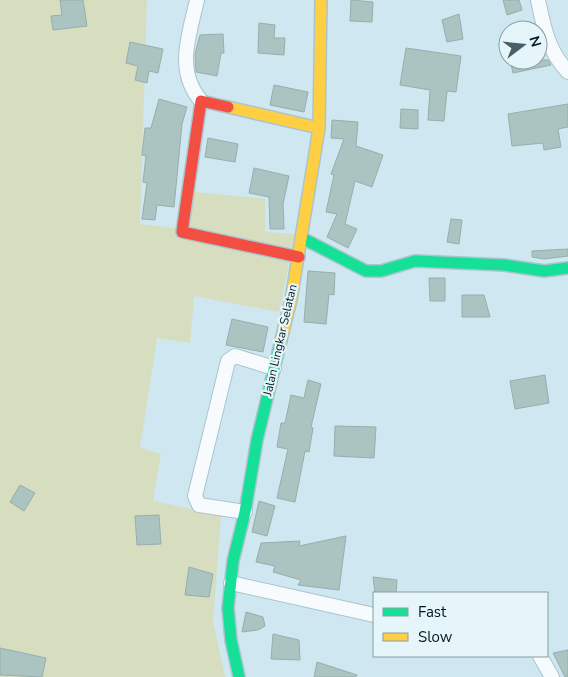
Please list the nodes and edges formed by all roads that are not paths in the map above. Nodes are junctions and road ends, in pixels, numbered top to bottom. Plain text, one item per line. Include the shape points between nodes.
1 (197, 0) edge
2 (321, 0) edge
3 (538, 0) edge
4 (568, 72) edge
5 (201, 101) junction
6 (319, 128) junction
7 (302, 238) junction
8 (299, 257) junction
9 (568, 268) edge
10 (274, 368) junction
11 (245, 512) junction
12 (230, 583) junction
13 (373, 615) edge
14 (541, 657) edge
15 (239, 677) edge
16 (552, 677) edge

1 - 5 street via 186,48 186,72 192,90
2 - 6 street, Jalan Lingkar Selatan
3 - 4 street via 547,39 554,55
5 - 6 street
5 - 8 street via 182,232
6 - 7 street, Jalan Lingkar Selatan
7 - 8 street, Jalan Lingkar Selatan
7 - 9 street via 366,271 380,271 414,261 504,265 544,271
8 - 10 street, Jalan Lingkar Selatan
10 - 11 street, Jalan Lingkar Selatan
10 - 11 street via 236,356 228,361 195,496 199,505
11 - 12 street, Jalan Lingkar Selatan
12 - 13 street
12 - 15 street, Jalan Lingkar Selatan via 231,640
14 - 16 street

